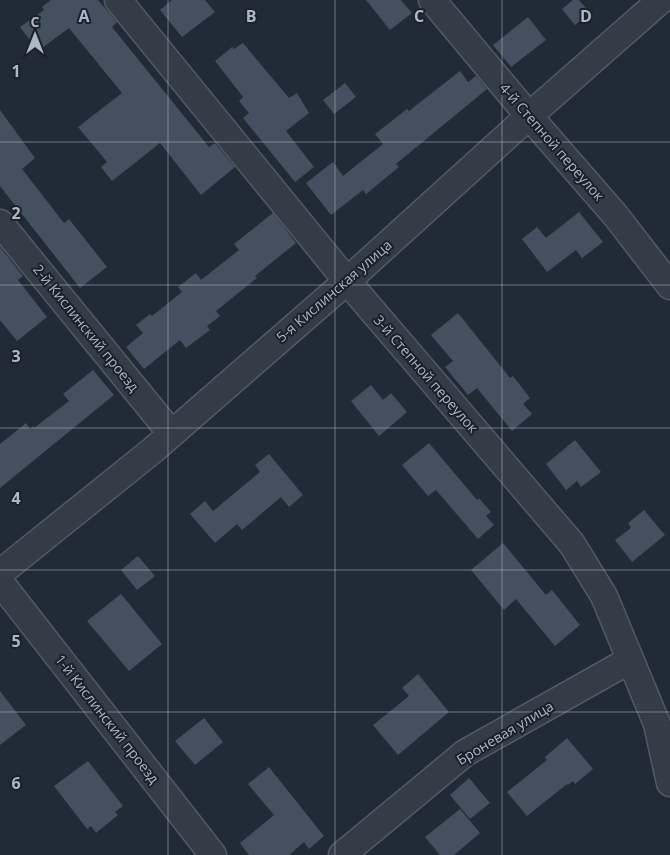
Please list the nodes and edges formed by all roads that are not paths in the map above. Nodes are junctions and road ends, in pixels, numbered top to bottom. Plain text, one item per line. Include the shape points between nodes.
1 (118, 0) edge
2 (432, 0) edge
3 (661, 0) edge
4 (529, 116) junction
5 (0, 223) edge
6 (348, 282) junction
7 (670, 286) edge
8 (171, 433) junction
9 (0, 573) edge
10 (0, 582) edge
11 (630, 660) junction
12 (670, 783) edge
13 (213, 855) edge
14 (342, 855) edge

1 - 6 street, 3-й Степной переулок
2 - 4 street, 4-й Степной переулок
3 - 4 street, 5-я Кислинская улица
4 - 6 street, 5-я Кислинская улица
4 - 7 street, 4-й Степной переулок via 616,216
5 - 8 street, 2-й Кислинский проезд
6 - 8 street, 5-я Кислинская улица
6 - 11 street, 3-й Степной переулок via 572,544 604,596
8 - 9 street, 5-я Кислинская улица
10 - 13 street, 1-й Кислинский проезд
11 - 12 street, 3-й Степной переулок via 657,724
11 - 14 street, Броневая улица via 465,753

